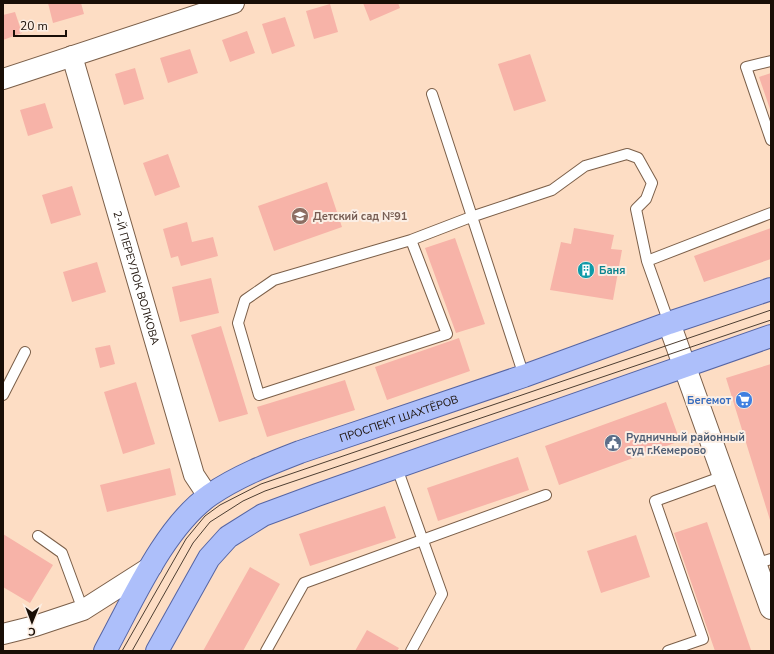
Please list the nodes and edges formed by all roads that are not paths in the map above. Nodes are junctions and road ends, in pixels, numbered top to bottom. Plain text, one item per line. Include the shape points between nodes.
1 (234, 3) edge
2 (72, 56) junction
3 (771, 60) edge
4 (3, 79) edge
5 (432, 94) dead end
6 (771, 140) edge
7 (771, 213) edge
8 (472, 217) junction
9 (411, 240) junction
10 (648, 261) junction
11 (771, 289) edge
12 (669, 323) junction
13 (771, 336) edge
14 (25, 352) dead end
15 (685, 365) junction
16 (524, 376) junction
17 (3, 395) edge
18 (397, 468) junction
19 (724, 476) junction
20 (546, 495) dead end
21 (208, 496) junction
22 (38, 536) dead end
23 (422, 540) junction
24 (763, 562) edge
25 (152, 566) junction
26 (771, 608) edge
27 (83, 610) junction
28 (3, 634) edge
29 (105, 651) edge
30 (157, 651) edge
31 (266, 651) edge
32 (411, 651) edge
33 (668, 651) edge

1 - 2 street
2 - 4 street
2 - 21 street, 2-Й ПЕРЕУЛОК ВОЛКОВА via 194,475
3 - 6 lane via 746,67
5 - 8 lane
7 - 10 lane
8 - 9 lane
8 - 10 lane via 552,190 585,166 626,154 638,158 652,183 646,199 636,209
8 - 16 lane
9 - 9 lane via 447,334 259,395 238,323 245,300 274,280
10 - 12 lane
11 - 12 main road, ПРОСПЕКТ ШАХТЁРОВ
12 - 15 street
12 - 16 main road, ПРОСПЕКТ ШАХТЁРОВ
13 - 15 main road
14 - 17 lane
15 - 18 main road
15 - 19 street
16 - 21 main road, ПРОСПЕКТ ШАХТЁРОВ via 272,463 234,480
18 - 23 lane
18 - 30 main road via 263,515 228,537 209,558
19 - 24 street
19 - 33 lane via 655,501 703,639
20 - 23 lane
21 - 25 main road, ПРОСПЕКТ ШАХТЁРОВ via 172,533
22 - 27 lane via 62,553
23 - 31 lane via 304,583
23 - 32 lane via 442,594
24 - 26 street
25 - 27 street
25 - 29 main road, ПРОСПЕКТ ШАХТЁРОВ
27 - 28 street

